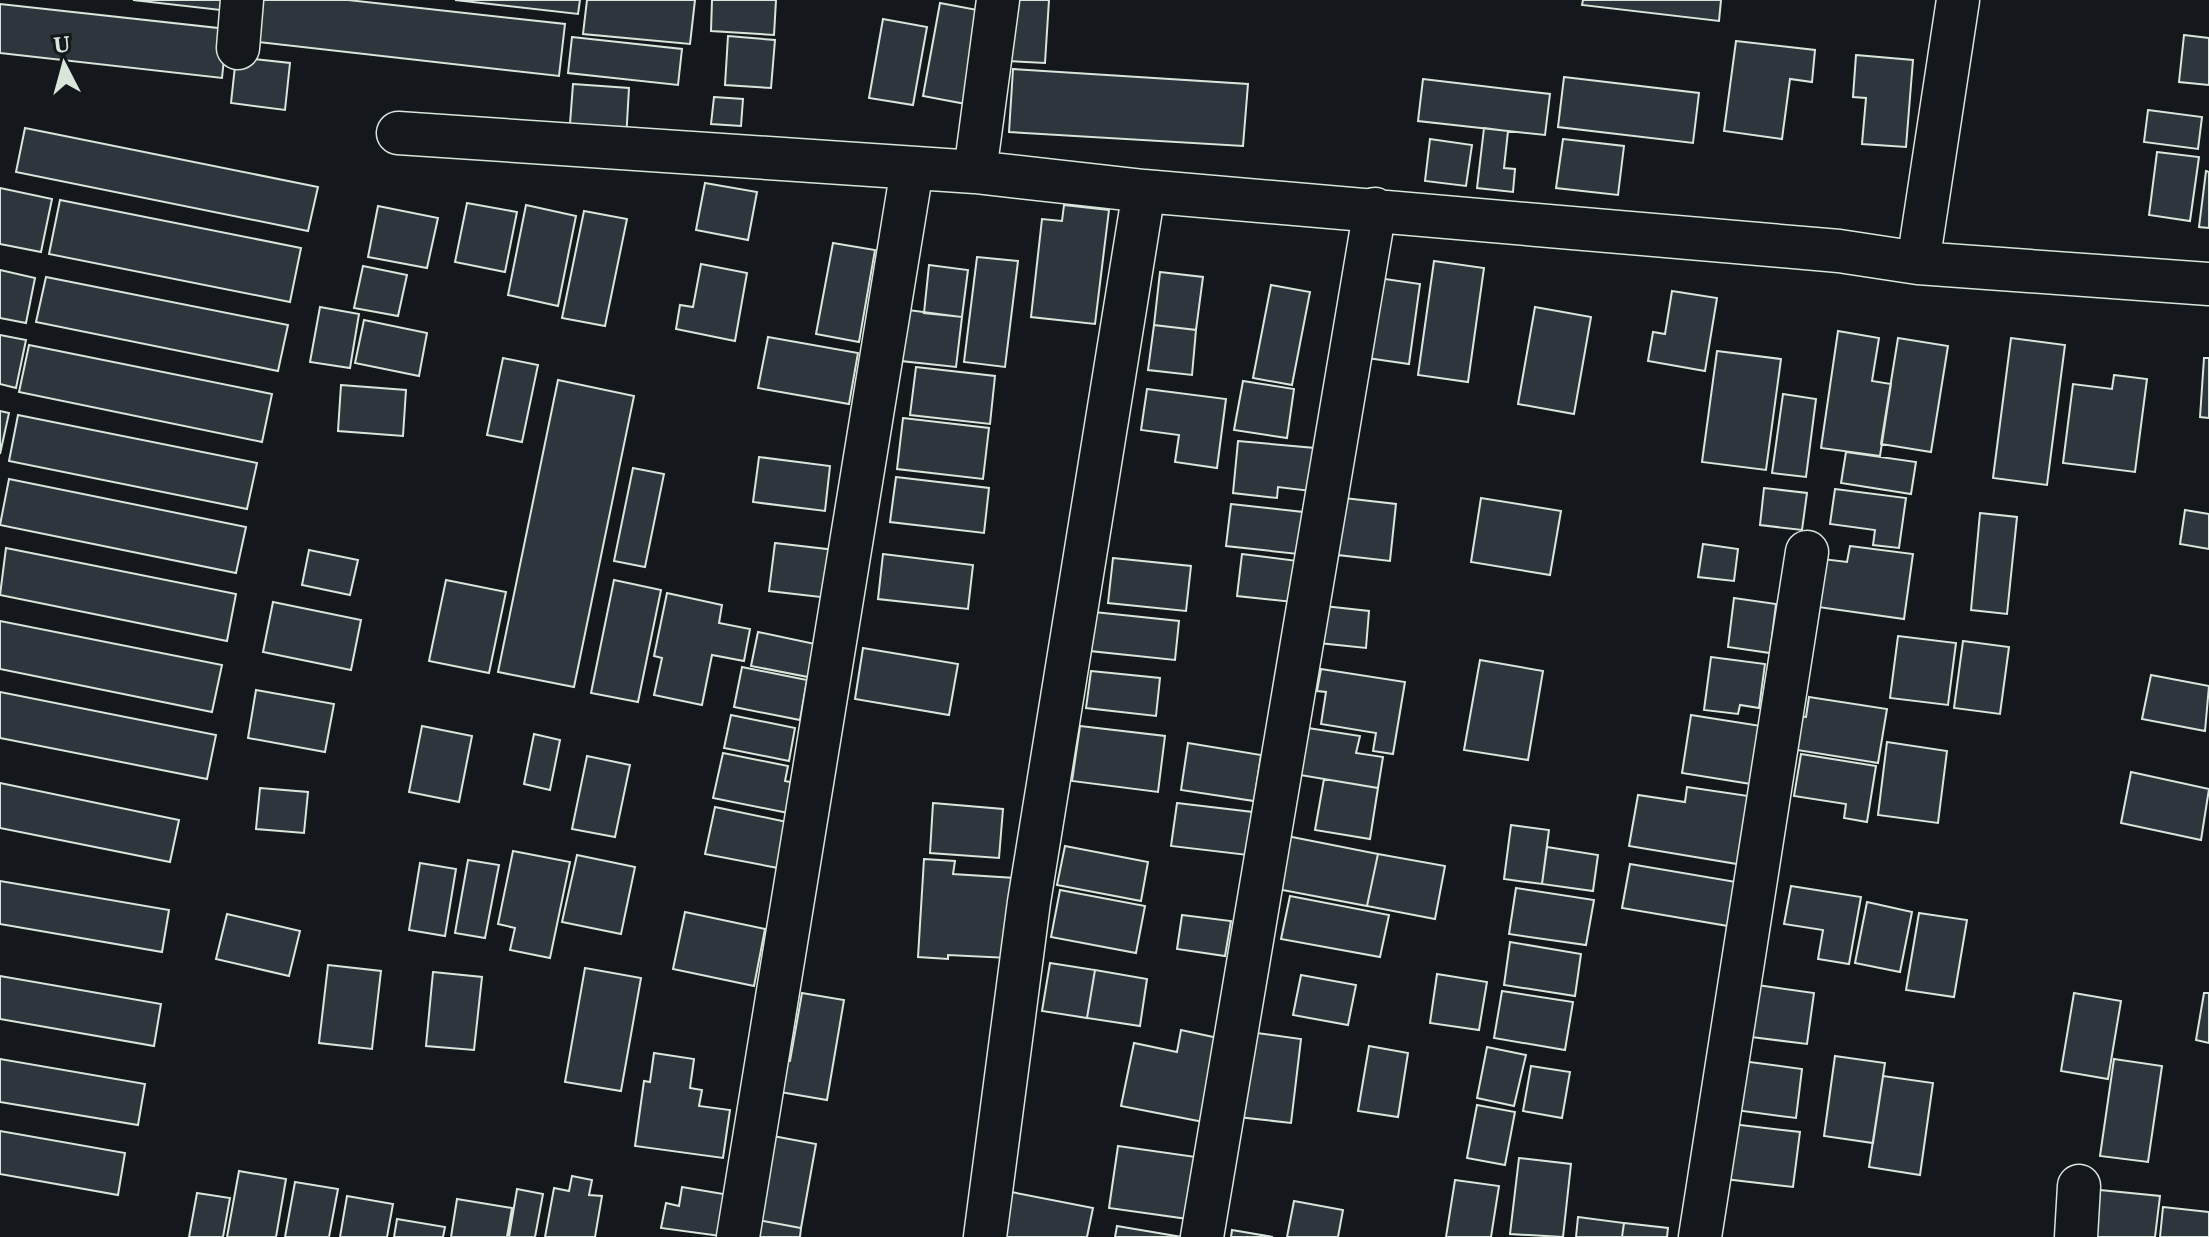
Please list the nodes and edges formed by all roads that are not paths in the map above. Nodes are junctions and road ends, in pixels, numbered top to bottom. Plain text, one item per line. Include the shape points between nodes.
1 (242, 0) edge
2 (998, 0) edge
3 (1958, 0) edge
4 (238, 48) dead end
5 (398, 133) dead end
6 (912, 169) junction
7 (975, 172) junction
8 (1144, 191) junction
9 (1375, 209) junction
10 (1918, 263) junction
11 (2209, 284) edge
12 (1807, 552) dead end
13 (2079, 1186) dead end
14 (738, 1237) edge
15 (985, 1237) edge
16 (1202, 1237) edge
17 (1700, 1237) edge
18 (2076, 1237) edge

1 - 4 street
2 - 7 street
3 - 10 street
5 - 6 street
6 - 7 street
6 - 14 street
7 - 8 street
8 - 9 street
8 - 15 street via 1029,902
9 - 10 street via 1839,251
9 - 16 street
10 - 11 street
12 - 17 street
13 - 18 street

